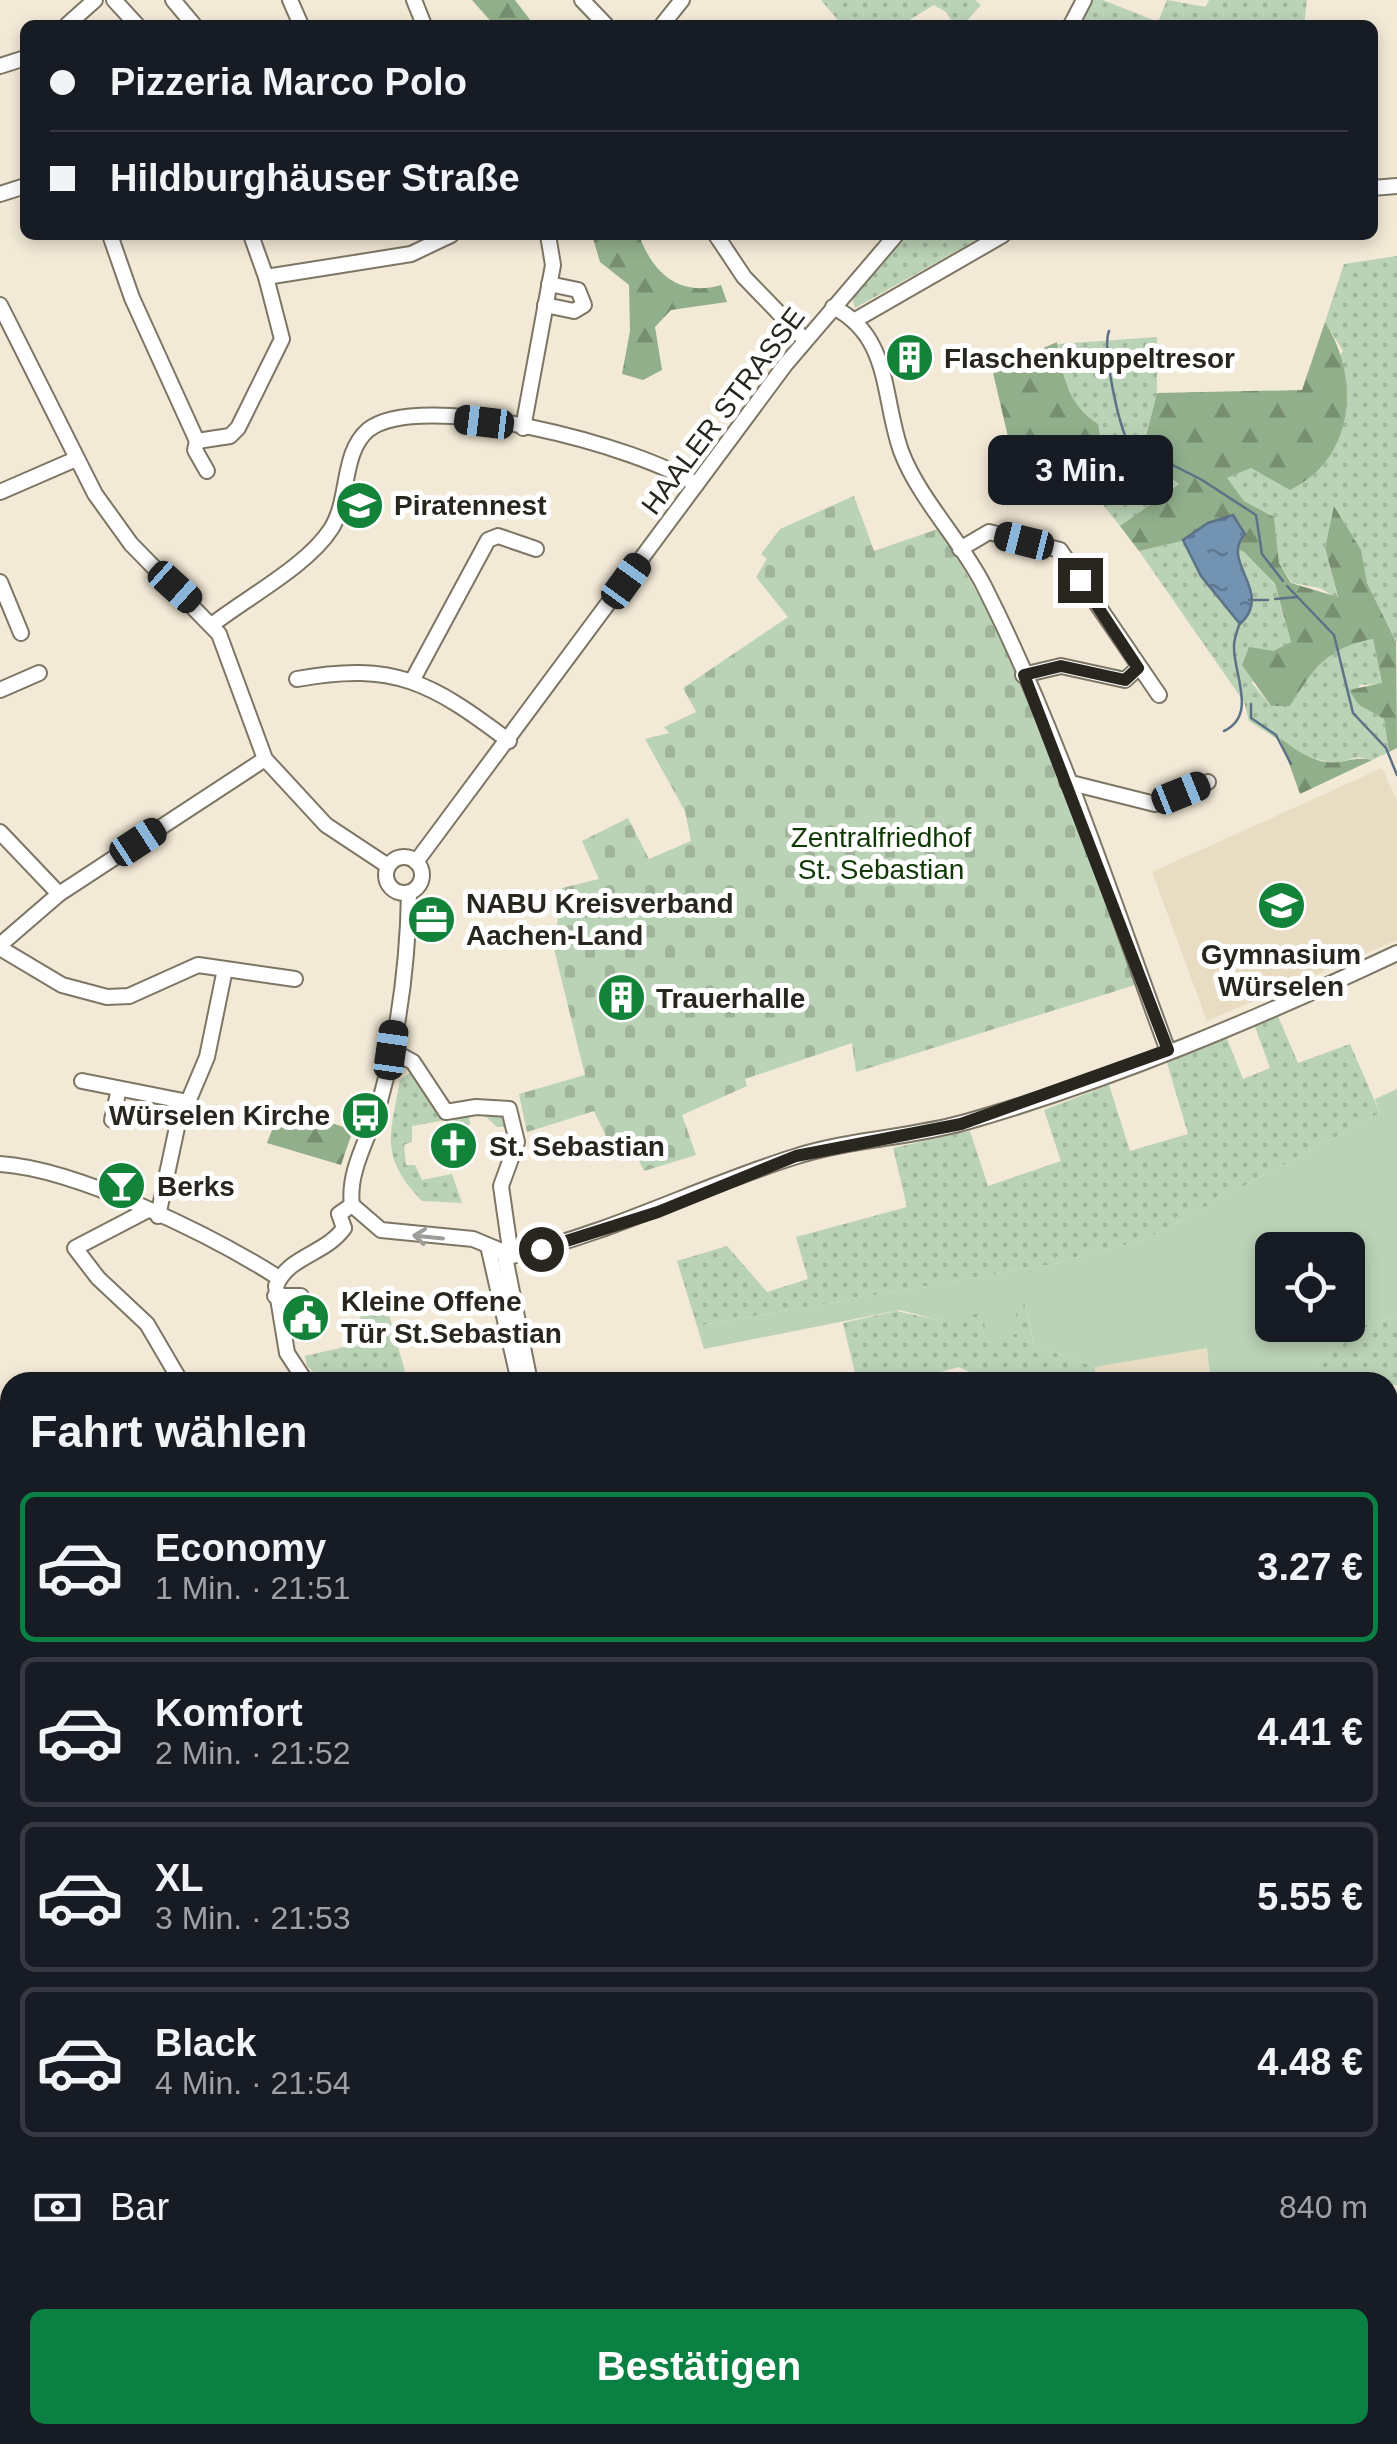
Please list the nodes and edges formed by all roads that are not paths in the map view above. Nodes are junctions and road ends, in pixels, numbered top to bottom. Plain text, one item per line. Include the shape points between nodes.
1 (94, 0) edge
2 (114, 0) edge
3 (173, 0) edge
4 (582, 0) edge
5 (682, 0) edge
6 (73, 20) edge
7 (132, 20) edge
8 (190, 20) edge
9 (601, 20) edge
10 (666, 20) edge
11 (112, 240) edge
12 (253, 240) edge
13 (441, 240) edge
14 (549, 240) edge
15 (719, 240) edge
16 (892, 240) edge
17 (995, 240) edge
18 (266, 276) junction
19 (549, 284) junction
20 (0, 305) edge
21 (545, 305) junction
22 (833, 307) junction
23 (858, 319) junction
24 (805, 340) junction
25 (523, 428) junction
26 (197, 441) junction
27 (76, 459) junction
28 (207, 471) dead end
29 (696, 486) junction
30 (0, 492) edge
31 (536, 549) dead end
32 (960, 549) junction
33 (0, 582) edge
34 (213, 624) junction
35 (20, 633) dead end
36 (1138, 668) junction
37 (39, 672) dead end
38 (1024, 675) junction
39 (297, 679) dead end
40 (412, 681) junction
41 (0, 690) edge
42 (1158, 695) dead end
43 (509, 741) junction
44 (266, 758) junction
45 (1067, 782) junction
46 (1208, 782) dead end
47 (0, 832) edge
48 (416, 862) junction
49 (388, 866) junction
50 (409, 893) junction
51 (59, 894) junction
52 (0, 946) edge
53 (1397, 953) edge
54 (225, 969) junction
55 (294, 979) dead end
56 (391, 1050) junction
57 (1168, 1050) junction
58 (82, 1081) dead end
59 (120, 1089) junction
60 (182, 1104) junction
61 (112, 1120) dead end
62 (0, 1164) edge
63 (352, 1205) junction
64 (152, 1214) junction
65 (364, 1219) junction
66 (344, 1228) junction
67 (501, 1252) junction
68 (281, 1274) junction
69 (275, 1296) junction
70 (301, 1296) dead end
71 (174, 1372) edge
72 (297, 1372) edge
73 (527, 1372) edge

1 - 6 street
2 - 7 street
3 - 8 street
4 - 9 street
5 - 10 street
11 - 26 street
12 - 18 street
13 - 18 street via 412,254
14 - 19 street
15 - 24 street via 744,277
16 - 22 street, HAALER STRASSE
17 - 23 street
18 - 26 street via 282,331 280,348 238,428 230,436
19 - 21 street
19 - 21 street via 578,290 584,306 574,311
20 - 27 street
21 - 25 street
22 - 23 street
22 - 24 street, HAALER STRASSE
23 - 32 street via 890,395 902,452
24 - 29 street, HAALER STRASSE
25 - 29 street via 610,446
25 - 34 street via 423,414 382,421 356,446 336,520 316,548
26 - 28 street
27 - 30 street
27 - 34 street via 123,534
29 - 43 street, HAALER STRASSE
31 - 40 street via 498,536 488,540
32 - 36 street via 989,532 1060,550
32 - 38 street
33 - 35 street
34 - 44 street
36 - 38 street via 1125,680 1061,666
36 - 42 street
37 - 41 street
38 - 45 street
39 - 40 street via 369,670
40 - 43 street via 462,705
43 - 48 street, HAALER STRASSE
44 - 49 street via 326,826
44 - 51 street
45 - 46 street via 1155,804
45 - 57 street
47 - 51 street
48 - 49 street via 402,857
48 - 50 street via 422,877
49 - 50 street via 388,884
50 - 56 street
51 - 52 street
52 - 54 street via 62,985 107,997 128,996 188,967
53 - 57 street
54 - 55 street
54 - 60 street via 207,1057 192,1098
56 - 63 street via 352,1184
56 - 67 street via 413,1062 446,1112 509,1109 517,1142 501,1186
57 - 67 street via 961,1124 796,1156 567,1244
58 - 59 street
59 - 60 street
59 - 61 street
60 - 64 street
62 - 64 street via 56,1176
63 - 65 street
63 - 66 street via 339,1214
64 - 68 street
64 - 71 street via 74,1248 147,1324
65 - 66 street via 357,1229
67 -> 65 street via 473,1240 387,1232
66 - 68 street
67 - 73 street
68 - 69 street
69 - 70 street
69 - 72 street

